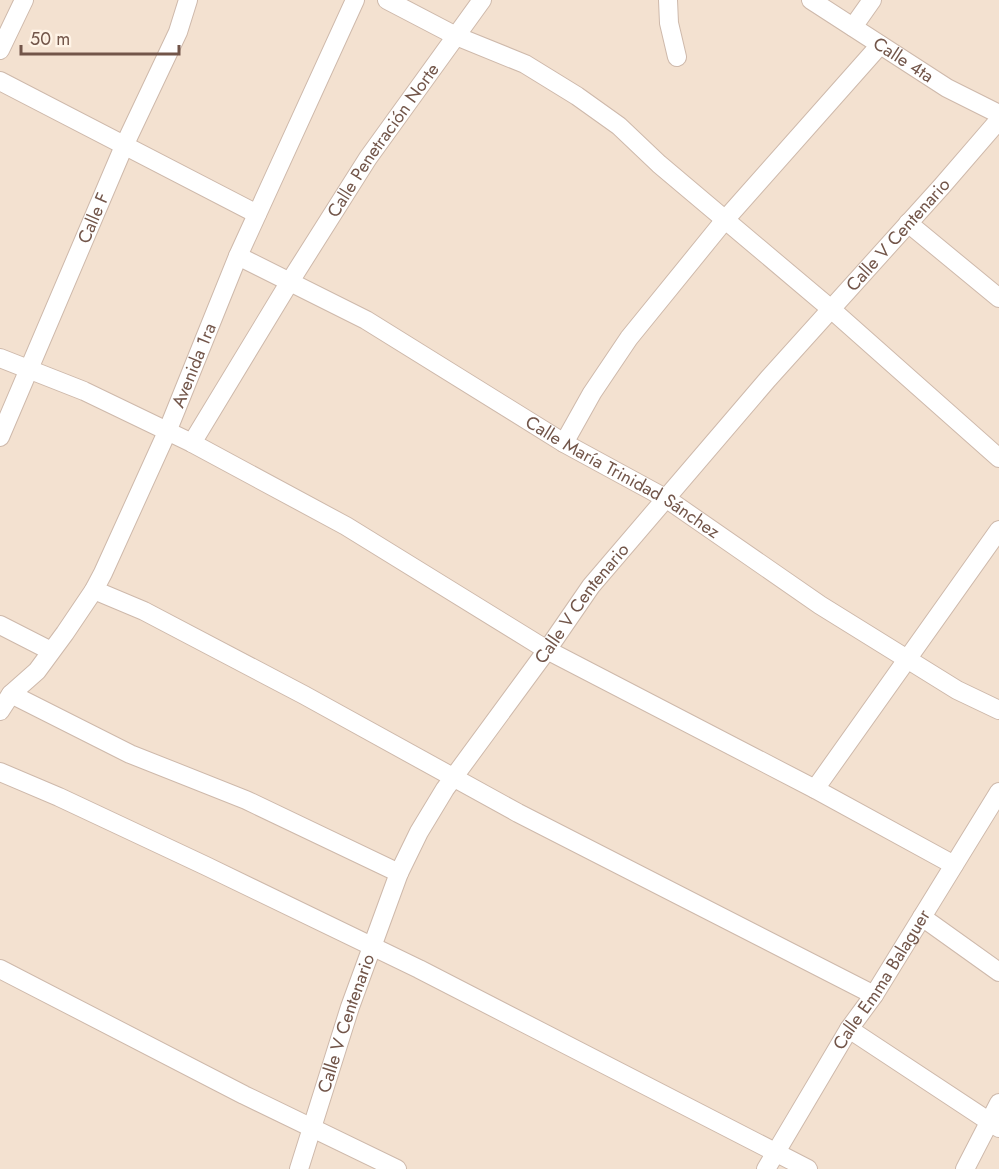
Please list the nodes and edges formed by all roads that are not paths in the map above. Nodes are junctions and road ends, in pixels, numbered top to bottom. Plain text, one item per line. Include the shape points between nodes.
1 (24, 0) edge
2 (188, 0) edge
3 (355, 0) edge
4 (387, 0) edge
5 (482, 0) edge
6 (668, 0) edge
7 (811, 0) edge
8 (873, 0) edge
9 (854, 27) junction
10 (456, 36) junction
11 (880, 45) junction
12 (0, 50) edge
13 (677, 57) dead end
14 (0, 81) edge
15 (999, 114) edge
16 (999, 120) edge
17 (124, 146) junction
18 (257, 214) junction
19 (724, 220) junction
20 (908, 224) junction
21 (238, 256) junction
22 (289, 283) junction
23 (999, 298) edge
24 (831, 309) junction
25 (0, 358) edge
26 (28, 369) junction
27 (167, 432) junction
28 (0, 437) edge
29 (192, 443) junction
30 (564, 443) junction
31 (999, 458) edge
32 (667, 498) junction
33 (999, 530) edge
34 (94, 590) junction
35 (0, 625) edge
36 (547, 650) junction
37 (51, 651) junction
38 (908, 659) junction
39 (11, 694) junction
40 (999, 710) edge
41 (0, 711) edge
42 (0, 772) edge
43 (454, 777) junction
44 (815, 789) junction
45 (999, 792) edge
46 (954, 865) junction
47 (399, 873) junction
48 (922, 917) junction
49 (371, 948) junction
50 (0, 969) edge
51 (999, 972) edge
52 (874, 994) junction
53 (849, 1029) junction
54 (999, 1103) edge
55 (994, 1125) edge
56 (313, 1128) junction
57 (775, 1153) junction
58 (299, 1169) edge
59 (397, 1169) edge
60 (766, 1169) edge
61 (808, 1169) edge
62 (965, 1169) edge

1 - 12 street
2 - 17 street, Calle F via 178,32
3 - 18 street, Avenida 1ra
4 - 10 street
5 - 10 street, Calle Penetración Norte
6 - 13 street
7 - 9 street, Calle 4ta
8 - 9 street
9 - 11 street, Calle 4ta
10 - 19 street via 525,64 577,96 619,126
10 - 22 street, Calle Penetración Norte via 368,158
11 - 15 street, Calle 4ta via 947,88
11 - 19 street
14 - 17 street
16 - 20 street, Calle V Centenario
17 - 18 street
17 - 26 street, Calle F
18 - 21 street, Avenida 1ra
19 - 24 street
19 - 30 street via 629,338
20 - 23 street
20 - 24 street, Calle V Centenario
21 - 22 street, Calle María Trinidad Sánchez
21 - 27 street, Avenida 1ra
22 - 29 street, Calle Penetración Norte
22 - 30 street, Calle María Trinidad Sánchez via 366,320
24 - 31 street
24 - 32 street, Calle V Centenario
25 - 26 street
26 - 27 street via 84,391
26 - 28 street, Calle F
27 - 29 street
27 - 34 street, Avenida 1ra
29 - 36 street via 346,526
30 - 32 street, Calle María Trinidad Sánchez
32 - 36 street, Calle V Centenario via 591,586
32 - 38 street, Calle María Trinidad Sánchez via 820,605
33 - 38 street
34 - 37 street, Avenida 1ra
34 - 43 street via 144,611
35 - 37 street
36 - 43 street, Calle V Centenario
36 - 44 street
37 - 39 street, Avenida 1ra
38 - 40 street, Calle María Trinidad Sánchez via 957,690
38 - 44 street
39 - 41 street, Avenida 1ra
39 - 47 street via 130,754 246,800
42 - 49 street via 206,866
43 - 47 street, Calle V Centenario via 419,832
43 - 52 street via 649,882
44 - 46 street
45 - 46 street, Calle Emma Balaguer
46 - 48 street, Calle Emma Balaguer
47 - 49 street, Calle V Centenario
48 - 51 street
48 - 52 street, Calle Emma Balaguer
49 - 56 street, Calle V Centenario
49 - 57 street
50 - 56 street
52 - 53 street, Calle Emma Balaguer
53 - 55 street
53 - 57 street, Calle Emma Balaguer
54 - 55 street
55 - 62 street
56 - 58 street, Calle V Centenario
56 - 59 street
57 - 60 street, Calle Emma Balaguer
57 - 61 street

